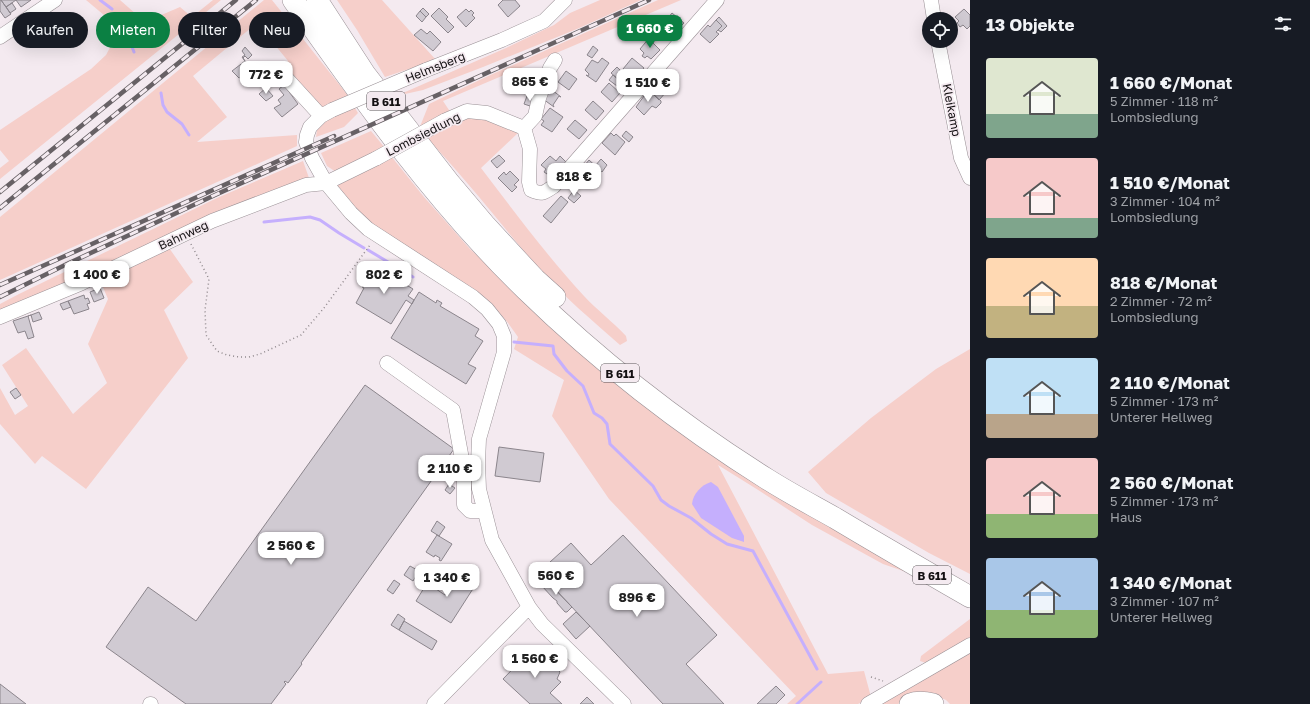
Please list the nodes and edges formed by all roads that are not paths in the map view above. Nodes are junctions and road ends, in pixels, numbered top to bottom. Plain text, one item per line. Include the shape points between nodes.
1 (55, 0) edge
2 (293, 0) edge
3 (317, 0) edge
4 (565, 0) edge
5 (717, 0) edge
6 (931, 0) edge
7 (933, 12) edge
8 (0, 38) edge
9 (939, 48) edge
10 (555, 60) dead end
11 (278, 69) dead end
12 (327, 113) junction
13 (524, 128) junction
14 (970, 178) edge
15 (326, 183) junction
16 (0, 317) edge
17 (387, 363) dead end
18 (484, 511) junction
19 (970, 581) edge
20 (970, 597) edge
21 (529, 607) junction
22 (970, 645) edge
23 (434, 704) edge
24 (624, 704) edge
25 (868, 704) edge
26 (910, 704) edge
27 (933, 704) edge

1 - 8 street
2 - 20 highway, B 611 via 387,131 432,187 488,251 578,338 689,426 768,480
3 - 19 highway, B 611 via 364,74 448,181 535,278 585,325 647,377 715,428 815,493
4 - 12 street, Helmsberg, bridge via 544,21
5 - 13 street via 554,186 545,192 532,190 529,182 530,149
6 - 7 street
9 - 14 street, Kleikamp via 961,158
10 - 13 street via 539,98 536,116
11 - 12 street
12 - 15 street, Helmsberg via 310,127 306,142
13 - 15 street, Lombsiedlung, bridge via 487,113 467,111
15 - 16 street, Bahnweg via 306,185 212,221 82,283
15 - 18 street via 368,229 473,297 499,324 504,336 504,352 479,439 479,489
17 - 18 street via 453,410 464,470 464,505 470,511
18 - 21 street via 492,540
21 - 23 street
21 - 24 street via 551,634
22 - 25 street
26 - 27 highway

